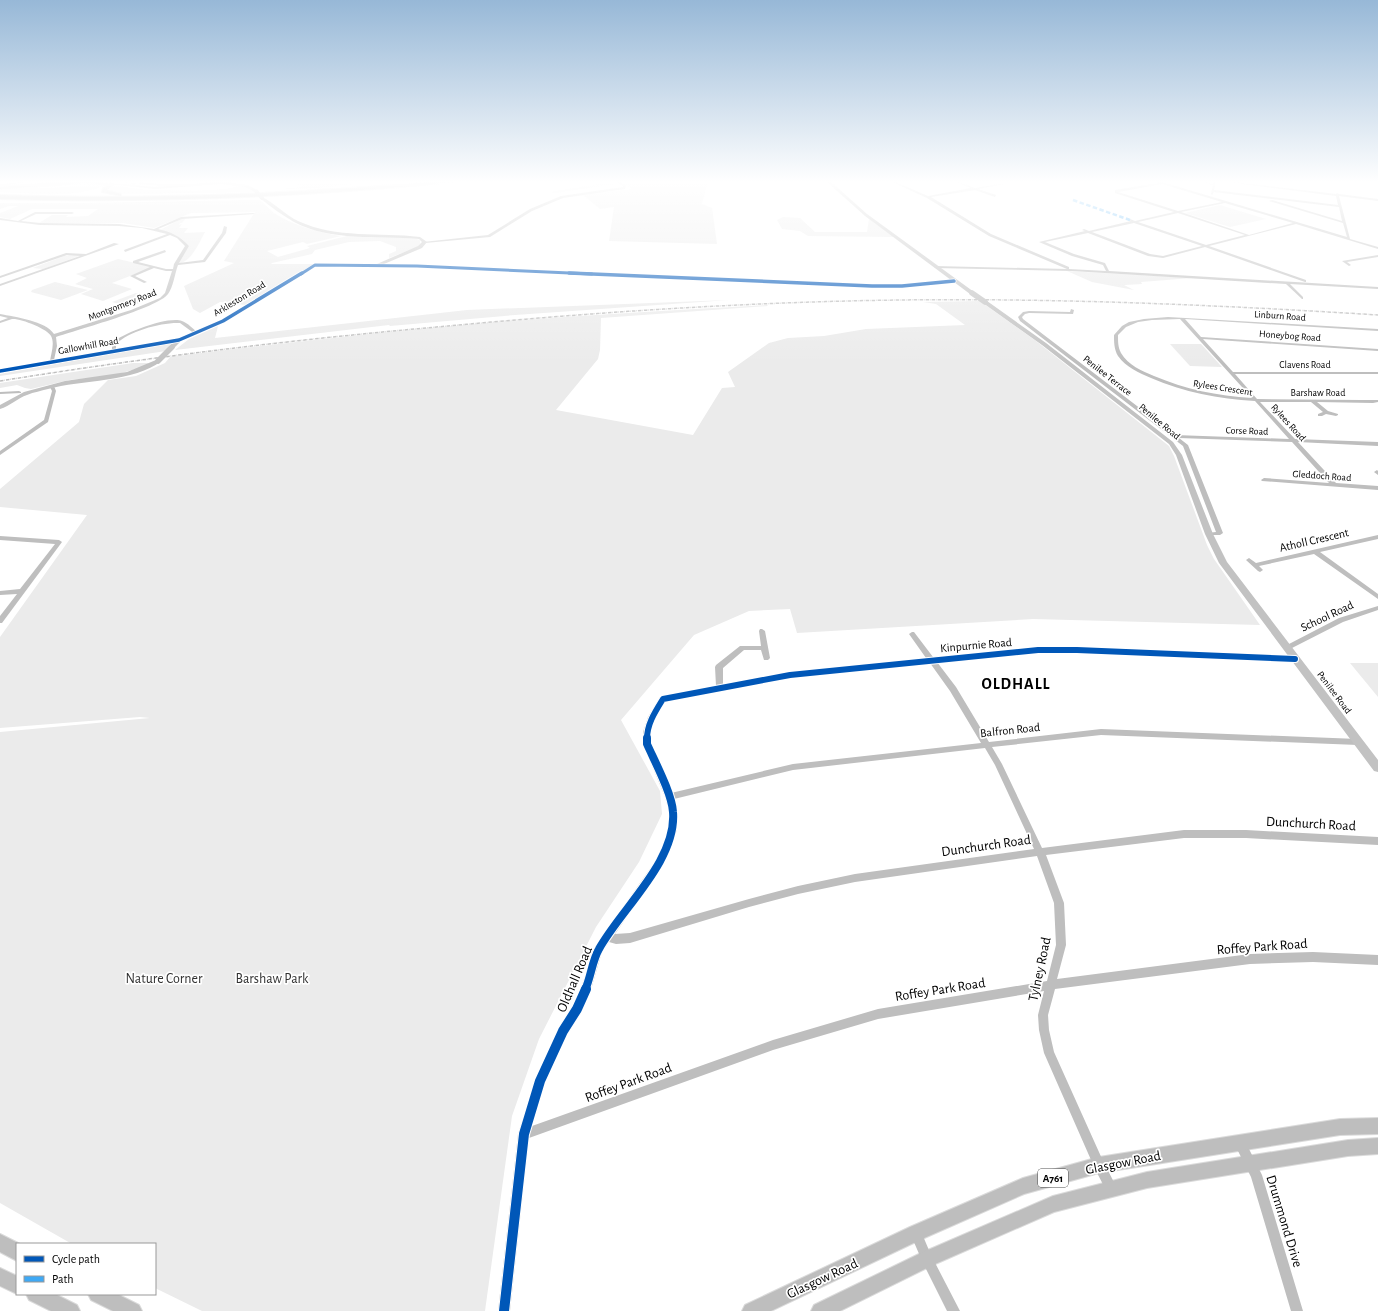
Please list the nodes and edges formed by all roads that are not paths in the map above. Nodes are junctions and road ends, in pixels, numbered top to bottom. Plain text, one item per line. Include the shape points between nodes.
1 (149, 242) edge
2 (185, 242) edge
3 (217, 242) edge
4 (425, 242) edge
5 (902, 242) edge
6 (1007, 242) edge
7 (1041, 242) edge
8 (1119, 242) edge
9 (1194, 242) edge
10 (1223, 242) edge
11 (1357, 242) edge
12 (115, 244) dead end
13 (1205, 246) junction
14 (1378, 248) edge
15 (125, 251) dead end
16 (165, 251) dead end
17 (86, 255) junction
18 (1378, 256) edge
19 (176, 264) junction
20 (1349, 265) dead end
21 (378, 266) junction
22 (154, 267) junction
23 (935, 267) junction
24 (23, 269) junction
25 (174, 270) junction
26 (1072, 270) junction
27 (37, 272) junction
28 (1108, 272) junction
29 (0, 277) edge
30 (954, 281) junction
31 (145, 282) dead end
32 (1287, 283) junction
33 (1313, 284) junction
34 (0, 285) edge
35 (1378, 288) edge
36 (1302, 298) dead end
37 (1072, 310) dead end
38 (0, 315) edge
39 (12, 317) junction
40 (1181, 318) junction
41 (0, 322) edge
42 (1378, 330) edge
43 (196, 333) junction
44 (54, 336) junction
45 (1200, 338) junction
46 (179, 340) junction
47 (1378, 350) edge
48 (114, 351) junction
49 (52, 362) junction
50 (0, 371) edge
51 (1378, 372) edge
52 (1232, 373) junction
53 (52, 387) junction
54 (0, 393) edge
55 (24, 393) junction
56 (1258, 401) junction
57 (1312, 401) junction
58 (1377, 403) edge
59 (0, 407) edge
60 (1326, 412) junction
61 (1320, 415) dead end
62 (1336, 415) dead end
63 (1163, 436) junction
64 (1174, 436) junction
65 (1293, 440) junction
66 (1378, 444) edge
67 (0, 453) edge
68 (1264, 480) dead end
69 (1334, 485) junction
70 (1378, 488) edge
71 (1209, 534) junction
72 (1378, 537) edge
73 (0, 538) edge
74 (1314, 551) junction
75 (1249, 560) dead end
76 (1255, 565) junction
77 (1260, 570) dead end
78 (23, 592) junction
79 (0, 593) edge
80 (1378, 597) edge
81 (1378, 608) edge
82 (0, 621) edge
83 (762, 631) dead end
84 (912, 634) dead end
85 (1285, 646) junction
86 (764, 648) junction
87 (766, 658) dead end
88 (1295, 659) junction
89 (931, 660) junction
90 (720, 688) junction
91 (663, 699) joint
92 (1358, 742) junction
93 (986, 744) junction
94 (1378, 768) edge
95 (669, 797) junction
96 (1378, 841) edge
97 (1040, 852) junction
98 (607, 937) junction
99 (1378, 960) edge
100 (1051, 985) junction
101 (1378, 1126) edge
102 (524, 1134) junction
103 (1239, 1142) junction
104 (1378, 1146) edge
105 (1250, 1163) junction
106 (1099, 1165) junction
107 (1112, 1190) junction
108 (916, 1233) junction
109 (0, 1243) edge
110 (16, 1251) edge
111 (927, 1259) junction
112 (0, 1277) edge
113 (16, 1285) edge
114 (37, 1295) edge
115 (99, 1295) edge
116 (71, 1311) edge
117 (133, 1311) edge
118 (504, 1311) edge
119 (751, 1311) edge
120 (820, 1311) edge
121 (954, 1311) edge
122 (1297, 1311) edge

1 - 15 street
2 - 19 street, Montgomery Road via 187,246
3 - 19 street via 204,261
4 - 21 street, Arkleston Road via 420,247
5 - 23 street, Penilee Road
6 - 26 street
7 - 28 street via 1104,264
8 - 13 street via 1163,257
9 - 13 street
10 - 13 street
11 - 14 street
12 - 17 street
13 - 33 street
16 - 22 street via 134,262
17 - 24 street via 67,254
17 - 27 street
18 - 20 street via 1344,261
19 - 25 street, Montgomery Road
21 - 30 street, Arkleston Road via 872,286
21 - 43 street, Arkleston Road via 312,266 223,321
22 - 25 street
22 - 31 street via 132,276
23 - 26 street
23 - 30 street, Penilee Road
24 - 27 street
24 - 29 street
25 - 44 street, Montgomery Road via 167,293 162,299
26 - 28 street
27 - 34 street
28 - 32 street
30 - 63 street, Penilee Road, bridge via 1050,348
32 - 33 street
32 - 36 street
33 - 35 street
37 - 64 street, Penilee Terrace via 1072,313 1029,312 1020,317
38 - 39 street
39 - 41 street
39 - 44 street via 51,331
40 - 42 street, Linburn Road
40 - 45 street, Rylees Road
40 - 56 street, Rylees Crescent via 1153,319 1126,326 1116,335 1114,345 1131,366 1169,384 1211,396
43 - 46 street, Arkleston Road
43 - 48 street via 182,323 172,322 130,333 114,344
44 - 49 street
45 - 47 street, Honeybog Road
45 - 52 street, Rylees Road
46 - 48 street, Gallowhill Road
46 - 53 street, bridge via 158,361 142,370
48 - 49 street, Gallowhill Road
49 - 50 street, Gallowhill Road
51 - 52 street, Clavens Road
52 - 56 street, Rylees Road
53 - 55 street
53 - 67 street via 54,391 46,421
54 - 55 street
55 - 59 street
56 - 57 street, Barshaw Road
56 - 65 street, Rylees Road
57 - 58 street, Barshaw Road
57 - 60 street
60 - 61 street
60 - 62 street
63 - 64 street, Corse Road
63 - 71 street, Penilee Road via 1172,443 1179,455
64 - 65 street, Corse Road
64 - 71 street, Penilee Terrace via 1185,445 1220,533
65 - 66 street, Corse Road
65 - 69 street, Rylees Road
68 - 69 street, Gleddoch Road
69 - 70 street, Gleddoch Road
71 - 85 street, Penilee Road via 1223,563
72 - 74 street, Atholl Crescent
73 - 78 street via 59,542
74 - 76 street, Atholl Crescent
74 - 80 street
75 - 76 street
76 - 77 street
78 - 79 street
78 - 82 street
81 - 85 street, School Road via 1341,620 1290,646
83 - 86 street
84 - 89 street, Tylney Road
85 - 88 street, Penilee Road
86 - 87 street
86 - 90 street via 742,648 719,667
88 - 89 street, Kinpurnie Road via 1038,650
88 - 92 street, Penilee Road
89 - 90 street, Kinpurnie Road via 790,675
89 - 93 street, Tylney Road via 953,689
90 - 91 street, Kinpurnie Road
91 - 95 street, Oldhall Road via 652,717 647,732 647,744
92 - 93 street, Balfron Road via 1101,732
92 - 94 street, Penilee Road
93 - 95 street, Balfron Road via 793,767
93 - 97 street, Tylney Road
95 - 98 street, Oldhall Road via 673,811 673,830 666,849
96 - 97 street, Dunchurch Road via 1246,834 1184,834
97 - 98 street, Dunchurch Road via 855,878 756,901 630,938
97 - 100 street, Tylney Road via 1059,903 1061,945
98 - 102 street, Oldhall Road via 598,950 577,1009 562,1031 540,1080
99 - 100 street, Roffey Park Road via 1313,957 1250,959
100 - 102 street, Roffey Park Road via 878,1014 773,1045
100 - 106 street, Tylney Road via 1043,1015 1049,1053
101 - 103 main road, Glasgow Road / A761 via 1340,1127
102 - 118 street, Oldhall Road
103 - 105 street, Drummond Drive
103 - 106 main road, Glasgow Road / A761
104 - 105 main road, Glasgow Road / A761
105 - 107 main road, Glasgow Road / A761 via 1147,1180
105 - 122 street, Drummond Drive via 1256,1175
106 - 107 street, Tylney Road
106 - 108 main road, Glasgow Road / A761 via 1023,1186
107 - 111 main road, Glasgow Road / A761 via 1053,1204
108 - 111 street
108 - 119 main road, Glasgow Road / A761
109 - 110 main road
111 - 120 main road, Glasgow Road / A761
111 - 121 street
112 - 113 main road
114 - 116 main road
115 - 117 main road

